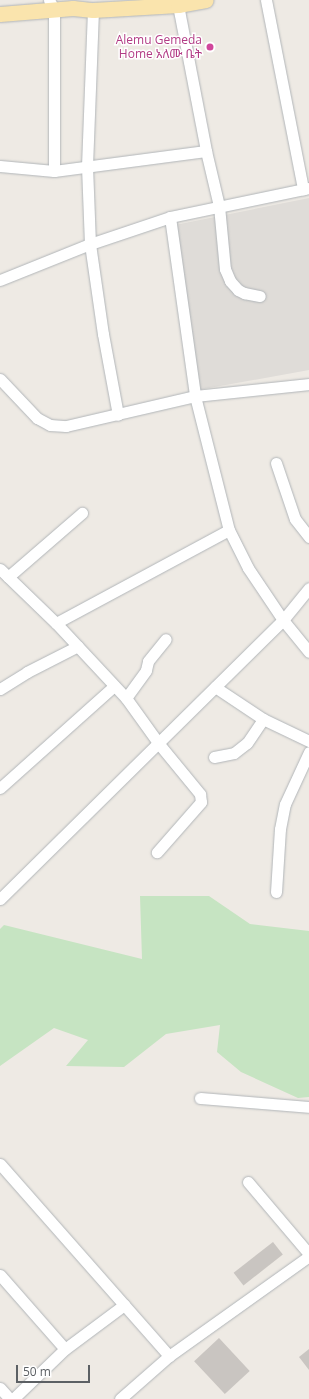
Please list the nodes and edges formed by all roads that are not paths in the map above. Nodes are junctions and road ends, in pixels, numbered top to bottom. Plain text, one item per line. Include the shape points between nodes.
1 (206, 0) edge
2 (266, 0) edge
3 (52, 4) edge
4 (178, 5) junction
5 (93, 10) junction
6 (0, 14) edge
7 (206, 151) junction
8 (0, 166) edge
9 (86, 166) junction
10 (54, 171) junction
11 (306, 188) edge
12 (219, 206) junction
13 (170, 217) junction
14 (90, 244) junction
15 (0, 280) edge
16 (260, 296) dead end
17 (0, 378) edge
18 (309, 384) edge
19 (195, 396) junction
20 (118, 415) junction
21 (276, 463) dead end
22 (82, 513) dead end
23 (229, 530) junction
24 (309, 537) edge
25 (0, 569) edge
26 (8, 577) junction
27 (309, 588) edge
28 (283, 620) junction
29 (56, 623) junction
30 (166, 639) dead end
31 (78, 646) junction
32 (309, 652) edge
33 (114, 686) junction
34 (215, 687) junction
35 (0, 689) edge
36 (126, 698) junction
37 (263, 719) junction
38 (309, 741) edge
39 (159, 744) junction
40 (309, 752) edge
41 (214, 757) dead end
42 (306, 768) edge
43 (0, 788) edge
44 (156, 852) dead end
45 (276, 892) dead end
46 (0, 899) edge
47 (200, 1098) dead end
48 (309, 1107) edge
49 (0, 1164) edge
50 (248, 1182) dead end
51 (309, 1255) edge
52 (0, 1275) edge
53 (124, 1305) junction
54 (65, 1349) junction
55 (169, 1356) junction
56 (0, 1388) edge
57 (11, 1399) edge
58 (120, 1399) edge

1 - 4 main road
2 - 11 street
3 - 5 main road
3 - 6 main road
3 - 10 street
4 - 5 main road
4 - 7 street
5 - 9 street
7 - 9 street
7 - 12 street
8 - 10 street
9 - 10 street
9 - 14 street
11 - 12 street
12 - 13 street
12 - 16 street via 225,270 230,281 244,293
13 - 14 street
13 - 19 street
14 - 15 street
14 - 20 street
17 - 20 street via 27,409 50,425 66,426
18 - 19 street
19 - 20 street
19 - 23 street
21 - 24 street via 295,519
22 - 26 street
23 - 28 street via 248,568
23 - 29 street
25 - 26 street
26 - 29 street
27 - 28 street
28 - 32 street
28 - 34 street
29 - 31 street
30 - 36 street via 148,661 146,670
31 - 33 street
31 - 35 street
33 - 36 street
33 - 43 street
34 - 37 street
34 - 39 street
36 - 39 street
37 - 38 street
37 - 41 street via 247,743 234,753
39 - 44 street via 200,794 200,802
39 - 46 street
40 - 42 street
42 - 45 street via 285,804 280,829
47 - 48 street
49 - 53 street
50 - 51 street
51 - 55 street
52 - 54 street
53 - 54 street
53 - 55 street
54 - 57 street
55 - 58 street
56 - 57 street

